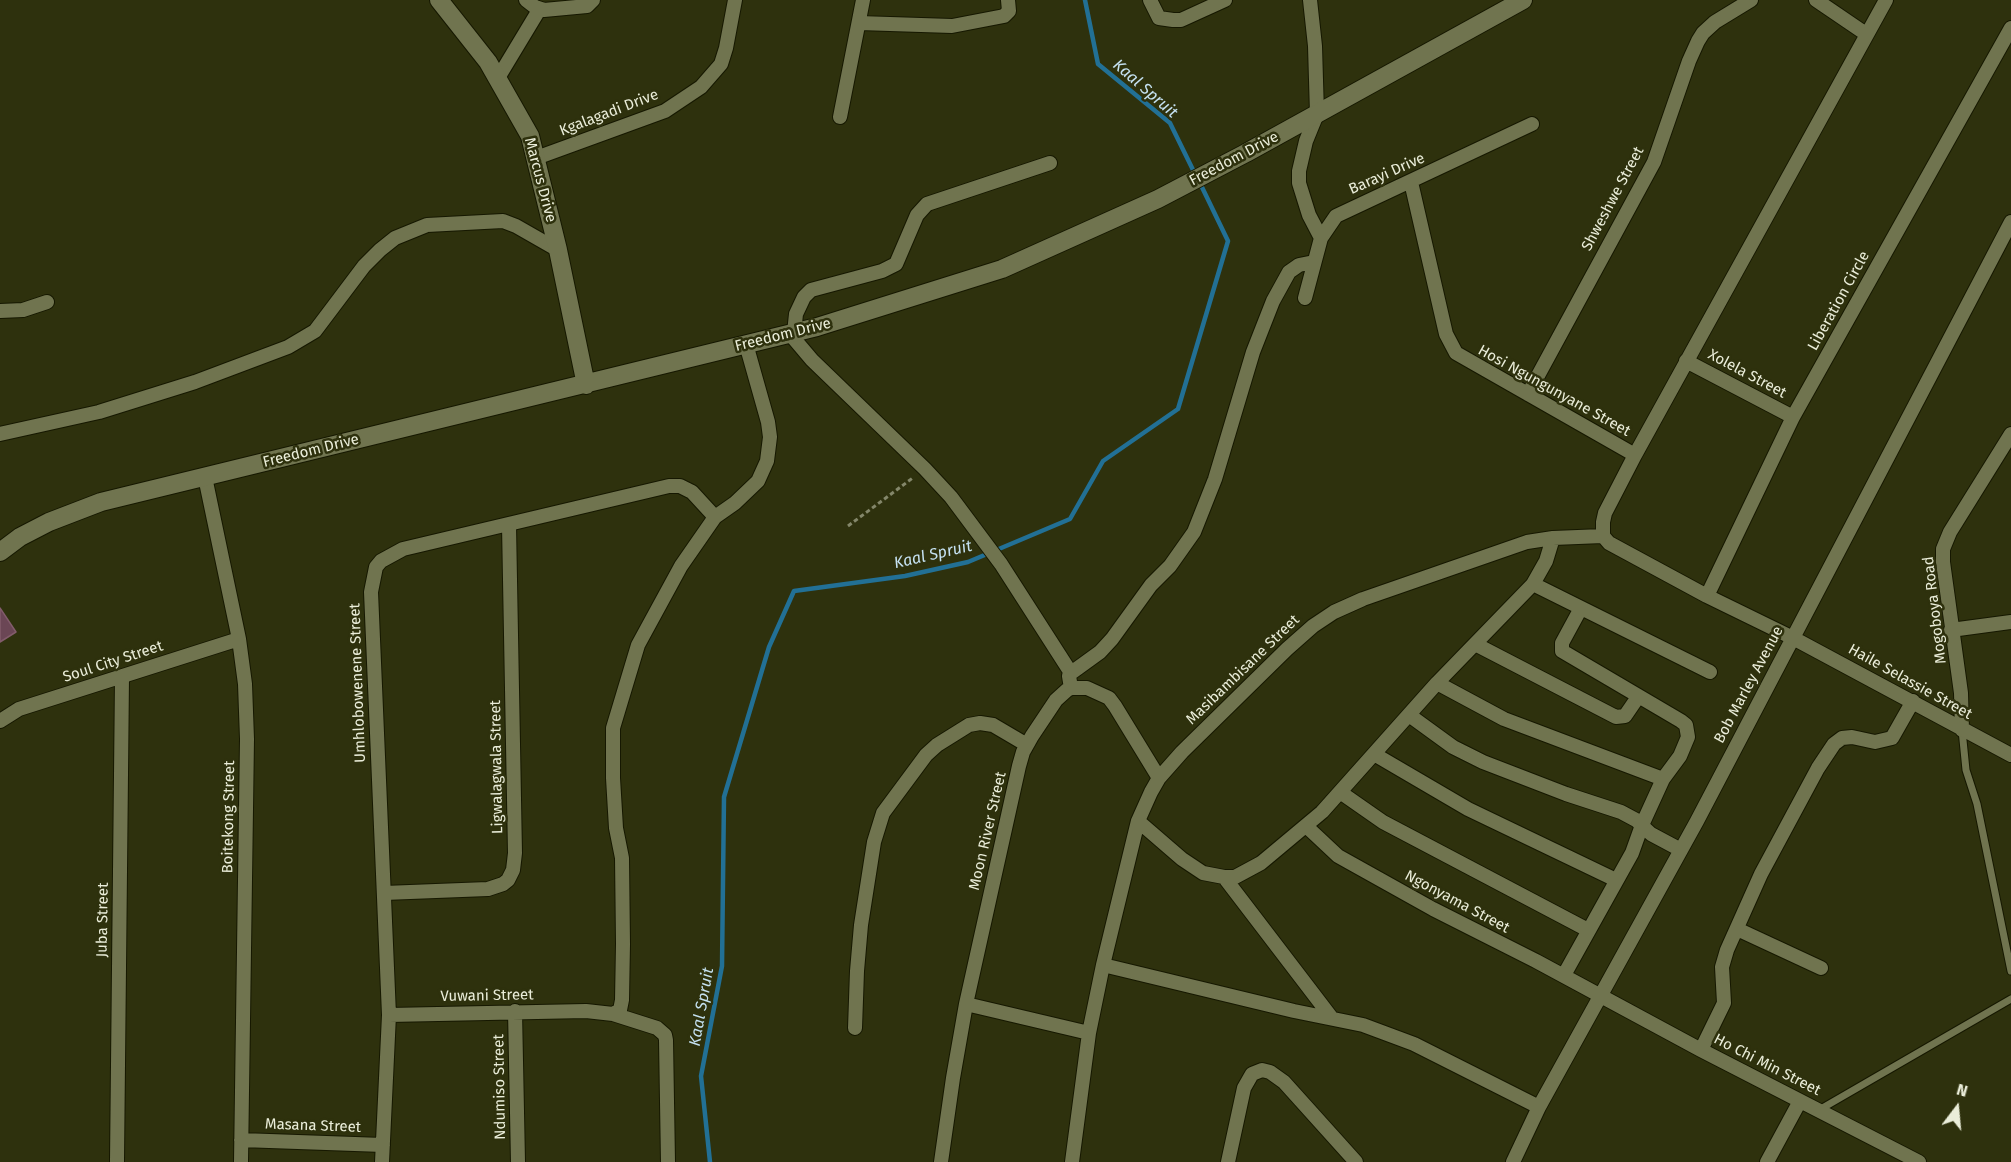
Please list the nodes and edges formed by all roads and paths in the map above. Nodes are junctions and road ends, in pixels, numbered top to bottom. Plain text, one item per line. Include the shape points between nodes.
1 (526, 0) edge
2 (735, 0) edge
3 (863, 0) edge
4 (1008, 0) edge
5 (1150, 0) edge
6 (1225, 0) edge
7 (1310, 0) edge
8 (1523, 0) edge
9 (1751, 0) edge
10 (1816, 0) edge
11 (1886, 0) edge
12 (445, 2) edge
13 (590, 3) edge
14 (1210, 3) edge
15 (539, 10) junction
16 (859, 23) junction
17 (2011, 28) edge
18 (1866, 34) junction
19 (498, 78) junction
20 (1317, 114) junction
21 (840, 117) dead end
22 (1532, 124) dead end
23 (536, 158) junction
24 (1050, 163) dead end
25 (1411, 182) junction
26 (2011, 222) edge
27 (1321, 238) junction
28 (558, 250) junction
29 (1314, 262) junction
30 (1305, 298) dead end
31 (47, 302) dead end
32 (0, 311) edge
33 (792, 333) junction
34 (746, 344) junction
35 (1686, 361) junction
36 (586, 385) junction
37 (1528, 394) junction
38 (1793, 417) junction
39 (0, 434) edge
40 (2011, 434) edge
41 (1635, 455) junction
42 (925, 469) junction
43 (205, 477) junction
44 (715, 517) junction
45 (509, 525) junction
46 (848, 526) dead end
47 (1603, 537) junction
48 (1553, 538) junction
49 (0, 552) edge
50 (1533, 584) junction
51 (1707, 597) junction
52 (1581, 608) junction
53 (2011, 622) edge
54 (1952, 630) junction
55 (1793, 638) junction
56 (239, 639) junction
57 (1475, 644) junction
58 (1710, 672) dead end
59 (1071, 673) junction
60 (122, 678) junction
61 (1437, 683) junction
62 (1071, 688) junction
63 (1638, 697) junction
64 (1913, 701) junction
65 (1409, 715) junction
66 (0, 721) edge
67 (1962, 730) junction
68 (1027, 745) junction
69 (1374, 754) junction
70 (2011, 755) edge
71 (1159, 778) junction
72 (1663, 779) junction
73 (1340, 792) junction
74 (1138, 821) junction
75 (1642, 825) junction
76 (1306, 826) junction
77 (1681, 850) junction
78 (1224, 878) junction
79 (1616, 880) junction
80 (384, 893) junction
81 (1737, 929) junction
82 (1588, 930) junction
83 (1103, 965) junction
84 (1821, 969) dead end
85 (2011, 971) edge
86 (1564, 975) junction
87 (1600, 996) junction
88 (2011, 999) edge
89 (966, 1004) junction
90 (515, 1011) junction
91 (613, 1014) junction
92 (389, 1015) junction
93 (1331, 1017) junction
94 (855, 1028) dead end
95 (1089, 1033) junction
96 (1701, 1050) junction
97 (1800, 1101) junction
98 (1539, 1107) junction
99 (1819, 1110) junction
100 (241, 1140) junction
101 (383, 1145) junction
102 (117, 1162) edge
103 (241, 1162) edge
104 (382, 1162) edge
105 (518, 1162) edge
106 (668, 1162) edge
107 (941, 1162) edge
108 (1072, 1162) edge
109 (1228, 1162) edge
110 (1356, 1162) edge
111 (1513, 1162) edge
112 (1767, 1162) edge
113 (1919, 1162) edge

1 - 15 street
2 - 23 street, Kgalagadi Drive via 721,64 701,87 665,111
3 - 16 street
4 - 16 street via 1004,16 952,26
5 - 14 street via 1159,18 1166,20 1181,20
6 - 14 street
7 - 20 street
8 - 20 street, Freedom Drive
9 - 37 street, Shweshwe Street via 1714,22 1698,42 1654,162
10 - 18 street
11 - 18 street
12 - 19 street, Marcus Drive
13 - 15 street
15 - 19 street
16 - 21 street
17 - 38 street, Liberation Circle
18 - 35 street
19 - 23 street, Marcus Drive via 525,126
20 - 27 street via 1306,141 1299,183
20 - 33 street, Freedom Drive via 1158,199 1002,269
22 - 25 street, Barayi Drive
23 - 28 street, Marcus Drive
24 - 33 street via 927,204 917,215 896,264 811,290 796,314
25 - 27 street, Barayi Drive via 1336,216
25 - 37 street, Hosi Ngungunyane Street via 1451,347 1463,359
26 - 55 street, Bob Marley Avenue
27 - 29 street, Barayi Drive
28 - 36 street, Marcus Drive
28 - 39 street via 503,221 428,225 395,238 380,250 315,331 288,347 99,412
29 - 30 street, Barayi Drive
29 - 59 street via 1289,272 1273,300 1194,532 1112,639
31 - 32 street via 23,310
33 - 34 street, Freedom Drive
33 - 42 street via 812,360
34 - 36 street, Freedom Drive
34 - 44 street via 768,422 770,448 758,481
35 - 38 street, Xolela Street
35 - 41 street
36 - 43 street, Freedom Drive
37 - 41 street, Hosi Ngungunyane Street
38 - 51 street, Liberation Circle
40 - 54 street, Mogoboya Road via 1944,545
41 - 47 street via 1605,513
42 - 46 path
42 - 59 street via 1001,564
43 - 49 street, Freedom Drive via 76,510 20,537
43 - 56 street, Boitekong Street
44 - 45 street, Umhlobowenene Street via 692,492 675,485
44 - 91 street via 681,566 643,634 613,728 623,944 622,1000 620,1010
45 - 80 street, Umhlobowenene Street via 403,549 376,567 371,592
45 - 80 street, Ligwalagwala Street via 513,870 503,884 488,889
47 - 48 street, Masibambisane Street
47 - 51 street
48 - 50 street
48 - 71 street, Masibambisane Street via 1471,560 1334,612 1287,649
50 - 52 street
50 - 57 street
51 - 55 street
52 - 58 street
52 - 63 street via 1560,647 1562,651
53 - 54 street
54 - 67 street, Mogoboya Road
55 - 64 street, Haile Selassie Street
55 - 77 street, Bob Marley Avenue
56 - 60 street, Soul City Street
56 - 100 street, Boitekong Street via 247,740
57 - 61 street
57 - 63 street via 1616,717 1625,716
59 - 62 street
60 - 66 street, Soul City Street via 19,709
60 - 102 street, Juba Street
61 - 65 street
61 - 72 street via 1504,719
62 - 68 street, Moon River Street via 1056,700
62 - 71 street via 1087,688 1116,706
63 - 72 street via 1680,721 1688,730 1680,756
64 - 67 street, Haile Selassie Street
64 - 81 street via 1892,738 1875,742 1852,736 1833,744 1761,874
65 - 69 street
65 - 75 street via 1483,762 1614,809
67 - 70 street, Haile Selassie Street
67 - 85 lane via 1964,757
68 - 89 street, Moon River Street
68 - 94 street via 993,726 969,724 926,755 883,813 874,842 861,925
69 - 73 street
69 - 79 street via 1468,809
71 - 74 street, Masibambisane Street
72 - 75 street
73 - 76 street
73 - 82 street via 1371,816
74 - 78 street via 1198,871
74 - 83 street, Masibambisane Street
75 - 77 street
75 - 79 street
76 - 78 street via 1261,863 1245,873
76 - 86 street, Ngonyama Street via 1358,868
77 - 87 street, Bob Marley Avenue
78 - 93 street
79 - 82 street
80 - 92 street, Umhlobowenene Street
81 - 84 street
81 - 96 street via 1722,967 1724,1003
82 - 86 street
83 - 93 street
83 - 95 street, Masibambisane Street
86 - 87 street, Ngonyama Street
87 - 96 street, Ho Chi Min Street
87 - 98 street, Bob Marley Avenue
88 - 99 lane
89 - 95 street
89 - 107 street, Moon River Street
90 - 91 street, Vuwani Street
90 - 92 street, Vuwani Street
90 - 105 street, Ndumiso Street
91 - 106 street, Vuwani Street via 657,1028 665,1035
92 - 101 street, Umhlobowenene Street
93 - 98 street via 1363,1024 1414,1044
95 - 108 street, Masibambisane Street
96 - 97 street, Ho Chi Min Street
97 - 99 street, Ho Chi Min Street
97 - 112 street
98 - 111 street, Bob Marley Avenue
99 - 113 street, Ho Chi Min Street
100 - 101 street, Masana Street
100 - 103 street, Boitekong Street
101 - 104 street, Umhlobowenene Street
109 - 110 street via 1244,1088 1247,1080 1262,1070 1284,1082

